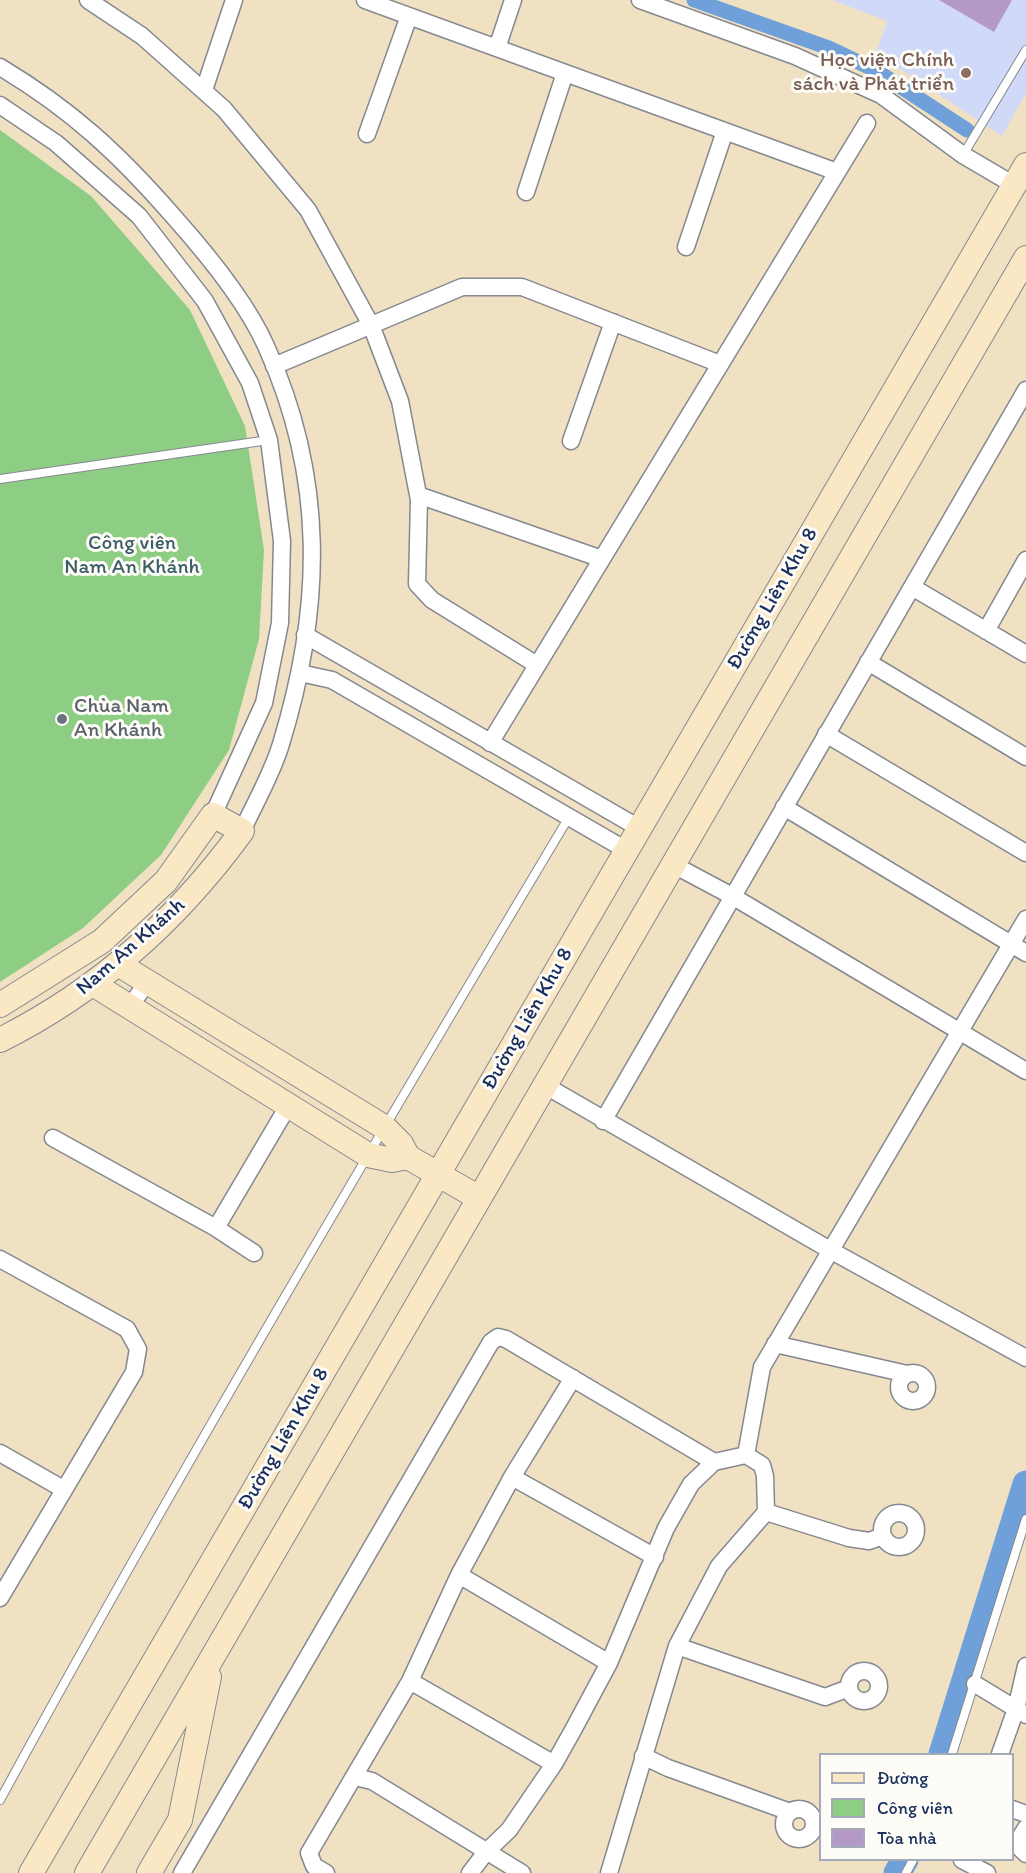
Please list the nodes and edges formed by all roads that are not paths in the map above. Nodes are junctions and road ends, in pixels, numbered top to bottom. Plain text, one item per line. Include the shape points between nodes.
1 (88, 0) edge
2 (234, 0) edge
3 (364, 0) edge
4 (513, 0) edge
5 (640, 0) edge
6 (409, 16) junction
7 (497, 48) junction
8 (1026, 50) edge
9 (0, 67) edge
10 (565, 73) junction
11 (204, 90) junction
12 (0, 105) edge
13 (867, 123) dead end
14 (725, 131) junction
15 (367, 134) dead end
16 (963, 155) junction
17 (837, 172) junction
18 (1020, 175) edge
19 (526, 192) dead end
20 (686, 247) dead end
21 (1026, 258) edge
22 (613, 322) junction
23 (372, 325) junction
24 (720, 364) junction
25 (274, 366) junction
26 (1026, 390) edge
27 (269, 440) junction
28 (571, 441) dead end
29 (0, 479) edge
30 (418, 495) junction
31 (602, 559) junction
32 (1026, 560) edge
33 (912, 587) junction
34 (986, 631) junction
35 (305, 635) junction
36 (1026, 654) edge
37 (868, 662) junction
38 (537, 665) junction
39 (300, 673) junction
40 (437, 712) junction
41 (423, 733) junction
42 (826, 734) junction
43 (490, 743) junction
44 (1026, 757) edge
45 (784, 807) junction
46 (213, 815) junction
47 (569, 817) junction
48 (639, 828) junction
49 (242, 831) junction
50 (626, 850) junction
51 (1026, 853) edge
52 (672, 864) junction
53 (732, 896) junction
54 (1026, 919) edge
55 (1011, 944) junction
56 (1026, 953) edge
57 (118, 964) junction
58 (147, 982) junction
59 (93, 984) junction
60 (0, 1005) edge
61 (130, 1007) junction
62 (960, 1032) junction
63 (0, 1040) edge
64 (241, 1040) junction
65 (224, 1067) junction
66 (1026, 1071) edge
67 (546, 1086) junction
68 (288, 1106) junction
69 (603, 1121) junction
70 (384, 1127) junction
71 (53, 1138) dead end
72 (368, 1155) junction
73 (408, 1157) junction
74 (438, 1174) junction
75 (479, 1198) junction
76 (216, 1228) junction
77 (830, 1250) junction
78 (254, 1253) dead end
79 (0, 1259) edge
80 (775, 1344) junction
81 (1026, 1358) edge
82 (908, 1374) dead end
83 (573, 1378) junction
84 (0, 1453) edge
85 (746, 1455) junction
86 (714, 1462) junction
87 (512, 1477) junction
88 (63, 1489) junction
89 (766, 1512) junction
90 (1026, 1519) edge
91 (884, 1536) dead end
92 (655, 1557) junction
93 (459, 1575) junction
94 (0, 1598) edge
95 (677, 1646) junction
96 (213, 1658) junction
97 (609, 1663) junction
98 (1026, 1666) edge
99 (410, 1681) junction
100 (975, 1684) junction
101 (849, 1688) dead end
102 (1021, 1712) edge
103 (953, 1753) edge
104 (1001, 1753) edge
105 (643, 1756) junction
106 (554, 1764) junction
107 (355, 1777) junction
108 (0, 1800) edge
109 (790, 1812) dead end
110 (1026, 1828) edge
111 (162, 1850) junction
112 (486, 1852) junction
113 (1026, 1854) edge
114 (964, 1861) edge
115 (31, 1873) edge
116 (87, 1873) edge
117 (149, 1873) edge
118 (181, 1873) edge
119 (326, 1873) edge
120 (470, 1873) edge
121 (522, 1873) edge
122 (609, 1873) edge
123 (987, 1873) edge

1 - 11 street via 142,36
2 - 11 street
3 - 6 street
4 - 7 street
5 - 16 street via 795,56 881,95
6 - 7 street
6 - 15 street
7 - 10 street
8 - 16 lane
9 - 25 street via 40,91 98,135 147,185 215,263 266,345
10 - 14 street
10 - 19 street
11 - 23 street via 308,210
12 - 27 street via 56,143 139,216 205,301 250,383
13 - 17 street
14 - 17 street
14 - 20 street
16 - 18 street
17 - 24 street
18 - 48 street, Đường Liên Khu 8
21 - 52 street
22 - 23 street via 522,287 462,287
22 - 24 street
22 - 28 street
23 - 25 street
23 - 30 street via 400,401
24 - 31 street
25 - 35 street via 306,466 314,573
26 - 33 street
27 - 29 lane
27 - 46 street via 282,541 280,623 264,703
30 - 31 street
30 - 38 street via 417,584 432,600
31 - 38 street
32 - 34 street
33 - 34 street
33 - 37 street
34 - 36 street
35 - 39 street
35 - 40 street
37 - 42 street
37 - 44 street
38 - 43 street
39 - 41 street via 332,680
39 - 49 street via 280,746
40 - 41 street
40 - 43 street
41 - 47 street
42 - 45 street
42 - 51 street
43 - 48 street
45 - 53 street
45 - 55 street
46 - 49 street
46 - 60 street, Nam An Khánh via 166,881 102,940
47 - 50 street
47 - 70 lane
48 - 50 street, Đường Liên Khu 8
49 - 57 street, Nam An Khánh via 211,874
50 - 74 street, Đường Liên Khu 8
52 - 53 street
52 - 67 street
53 - 62 street
53 - 69 street
54 - 55 street
55 - 56 street
55 - 62 street
57 - 58 street
57 - 59 street, Nam An Khánh
58 - 61 street
58 - 64 street
59 - 61 street
59 - 63 street, Nam An Khánh via 45,1017
61 - 65 street
62 - 66 street
62 - 77 street
64 - 65 street
64 - 70 street
65 - 68 street
67 - 69 street
67 - 75 street
68 - 72 street
68 - 76 street
69 - 77 street
70 - 72 lane
70 - 73 street
71 - 76 street
72 - 73 street via 393,1160
72 - 108 lane via 123,1574
73 - 74 street
74 - 75 street
74 - 115 street, Đường Liên Khu 8
75 - 96 street
76 - 78 street
77 - 80 street
77 - 81 street
79 - 88 street via 128,1329 138,1349 134,1372
80 - 82 street
80 - 85 street via 762,1366
83 - 86 street
83 - 87 street
83 - 118 street via 506,1339 498,1337 491,1342
84 - 88 street
85 - 86 street
85 - 89 street via 762,1465
86 - 92 street via 691,1484
87 - 92 street
87 - 93 street
88 - 94 street
89 - 91 street via 849,1538 869,1541
89 - 95 street via 719,1566
90 - 100 lane
92 - 97 street
93 - 97 street
93 - 99 street
95 - 101 street via 825,1697
95 - 105 street
96 - 111 street via 180,1820
96 - 116 street
97 - 106 street
98 - 102 street
99 - 106 street
99 - 107 street
100 - 102 street
100 - 103 lane
102 - 104 street
105 - 109 street
105 - 122 street
106 - 112 street via 509,1830
107 - 112 street via 372,1781
107 - 119 street via 309,1853 314,1866
110 - 113 street via 1016,1844
111 - 117 street
111 - 118 street
112 - 120 street
112 - 121 street
114 - 123 street

